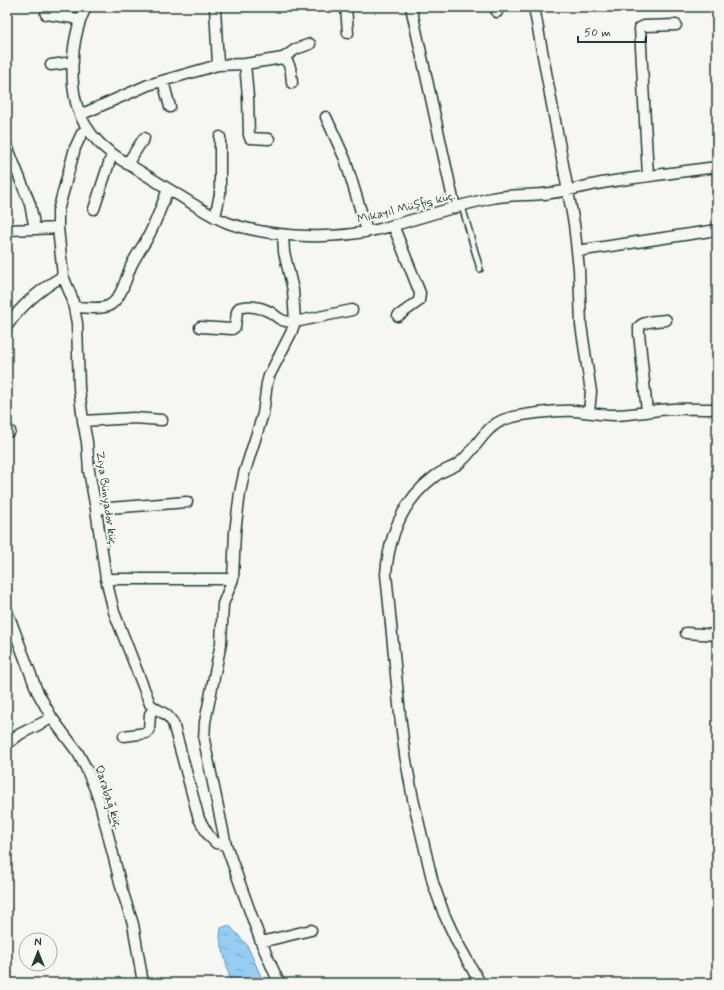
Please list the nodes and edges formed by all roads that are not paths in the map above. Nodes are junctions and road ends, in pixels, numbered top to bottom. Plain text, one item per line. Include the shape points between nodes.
1 (86, 7) edge
2 (215, 7) edge
3 (346, 7) edge
4 (411, 7) edge
5 (534, 7) edge
6 (46, 14) dead end
7 (80, 19) junction
8 (676, 25) dead end
9 (348, 33) dead end
10 (310, 44) dead end
11 (283, 58) junction
12 (73, 62) junction
13 (245, 64) junction
14 (51, 65) dead end
15 (218, 66) junction
16 (163, 81) junction
17 (292, 83) dead end
18 (170, 107) dead end
19 (80, 115) junction
20 (326, 117) dead end
21 (87, 128) junction
22 (144, 138) dead end
23 (220, 138) dead end
24 (269, 139) dead end
25 (7, 146) edge
26 (112, 154) junction
27 (127, 164) junction
28 (717, 167) edge
29 (648, 176) junction
30 (168, 189) junction
31 (568, 190) junction
32 (459, 207) junction
33 (94, 209) dead end
34 (215, 217) junction
35 (393, 225) junction
36 (58, 228) junction
37 (35, 229) junction
38 (7, 230) edge
39 (717, 230) edge
40 (367, 231) junction
41 (283, 235) junction
42 (577, 251) junction
43 (480, 270) dead end
44 (63, 276) junction
45 (74, 307) junction
46 (352, 310) dead end
47 (398, 316) dead end
48 (666, 320) dead end
49 (295, 322) junction
50 (7, 326) edge
51 (200, 327) dead end
52 (717, 409) edge
53 (589, 412) junction
54 (647, 412) junction
55 (162, 420) dead end
56 (83, 421) junction
57 (187, 502) dead end
58 (96, 509) junction
59 (106, 579) junction
60 (233, 579) junction
61 (7, 611) edge
62 (686, 633) dead end
63 (717, 635) edge
64 (154, 708) junction
65 (52, 718) junction
66 (124, 736) dead end
67 (7, 744) edge
68 (226, 845) junction
69 (311, 930) dead end
70 (261, 942) junction
71 (143, 983) edge
72 (279, 983) edge
73 (480, 983) edge

1 - 7 street, Mikayıl Müşfiq küç.
2 - 15 street
3 - 9 street
4 - 32 street
5 - 31 street
6 - 7 street
7 - 12 street, Mikayıl Müşfiq küç. via 74,40
8 - 29 street via 640,28
10 - 11 street via 296,49
11 - 13 street
11 - 17 street via 288,61 291,69
12 - 14 street
12 - 19 street, Mikayıl Müşfiq küç.
13 - 15 street
13 - 24 street via 249,135 254,139
15 - 16 street
16 - 18 street
16 - 19 street via 138,88
19 - 21 street, Mikayıl Müşfiq küç.
20 - 40 street via 345,159
21 - 26 street, Mikayıl Müşfiq küç.
21 - 36 street, Ziya Bünyadov küç. via 75,148 60,199
22 - 27 street
23 - 34 street via 220,194
25 - 37 street via 30,204
26 - 27 street, Mikayıl Müşfiq küç.
26 - 33 street
27 - 30 street, Mikayıl Müşfiq küç.
28 - 29 street, Mikayıl Müşfiq küç.
29 - 31 street, Mikayıl Müşfiq küç.
30 - 34 street, Mikayıl Müşfiq küç.
30 - 45 street via 157,220 131,264 123,288 115,301 109,306
31 - 32 street, Mikayıl Müşfiq küç. via 538,195 506,196
31 - 42 street
32 - 35 street, Mikayıl Müşfiq küç.
32 - 43 lane
34 - 41 street, Mikayıl Müşfiq küç. via 236,225
35 - 40 street, Mikayıl Müşfiq küç.
35 - 47 street via 420,293 419,301
36 - 37 street
36 - 44 street, Ziya Bünyadov küç.
37 - 38 street
39 - 42 street
40 - 41 street, Mikayıl Müşfiq küç. via 347,234
41 - 49 street via 284,252 293,290
42 - 53 street via 581,325 591,392
44 - 45 street, Ziya Bünyadov küç.
44 - 50 street via 32,297
45 - 56 street, Ziya Bünyadov küç.
46 - 49 street
48 - 54 street via 641,324 639,327
49 - 51 street via 286,322 259,308 243,307 237,312 235,327 232,329
49 - 60 street via 267,383 263,414 244,474 235,532
52 - 54 street
53 - 54 street via 614,415
53 - 73 street via 562,411 513,417 495,425 465,459 423,486 396,526 391,540 386,574 400,715 413,799 444,914
55 - 56 street via 134,418
56 - 58 street, Ziya Bünyadov küç.
57 - 58 street
58 - 59 street, Ziya Bünyadov küç.
59 - 60 street
59 - 64 street, Ziya Bünyadov küç. via 114,612 150,704
60 - 68 street via 223,604 221,643 205,722 204,740
61 - 65 street, Qarabağ küç. via 37,691
62 - 63 street
64 - 66 street via 146,733
64 - 68 street, Ziya Bünyadov küç. via 168,715 173,723 199,820 216,843
65 - 67 street via 20,734
65 - 71 street, Qarabağ küç. via 78,753 95,789 135,934
68 - 70 street
69 - 70 street
70 - 72 street

